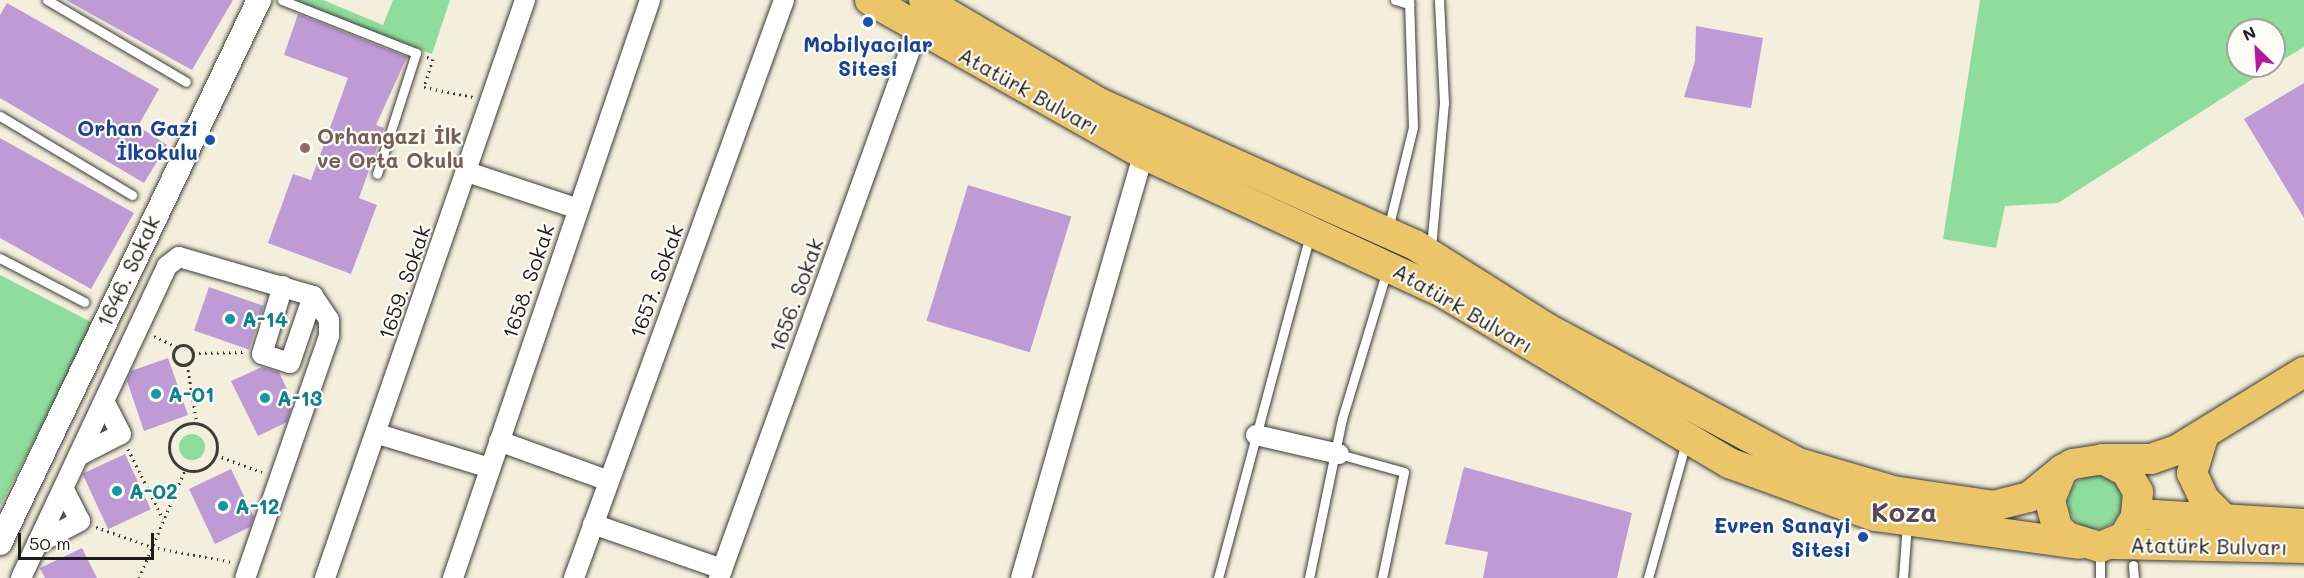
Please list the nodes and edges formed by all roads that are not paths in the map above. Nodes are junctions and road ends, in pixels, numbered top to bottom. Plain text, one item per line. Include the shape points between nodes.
1 (47, 0) edge
2 (259, 0) edge
3 (282, 0) edge
4 (525, 0) edge
5 (650, 0) edge
6 (784, 0) edge
7 (870, 0) edge
8 (1395, 0) edge
9 (1439, 0) edge
10 (1409, 2) edge
11 (921, 14) edge
12 (186, 82) dead end
13 (0, 116) edge
14 (1143, 154) junction
15 (467, 172) junction
16 (377, 174) dead end
17 (132, 195) dead end
18 (578, 209) junction
19 (1311, 230) junction
20 (1394, 234) junction
21 (1430, 253) junction
22 (0, 258) edge
23 (1389, 265) junction
24 (283, 286) junction
25 (313, 296) junction
26 (84, 302) dead end
27 (290, 363) junction
28 (317, 371) junction
29 (2304, 372) edge
30 (104, 401) junction
31 (1703, 413) junction
32 (378, 434) junction
33 (2204, 434) junction
34 (1256, 435) junction
35 (499, 441) junction
36 (1686, 442) junction
37 (1338, 454) junction
38 (78, 456) junction
39 (2103, 459) junction
40 (490, 468) junction
41 (2062, 470) junction
42 (609, 481) junction
43 (63, 488) junction
44 (2138, 508) junction
45 (2224, 519) junction
46 (1908, 523) junction
47 (593, 524) junction
48 (2304, 524) edge
49 (0, 543) edge
50 (37, 544) junction
51 (2304, 548) edge
52 (2107, 550) junction
53 (247, 572) edge
54 (721, 574) edge
55 (21, 578) edge
56 (325, 578) edge
57 (453, 578) edge
58 (574, 578) edge
59 (1021, 578) edge
60 (1218, 578) edge
61 (1309, 578) edge
62 (1382, 578) edge
63 (1648, 578) edge
64 (1903, 578) edge
65 (2100, 578) edge
66 (2134, 578) edge

1 - 12 lane
2 - 49 street, 1646. Sokak
3 - 16 lane via 416,53
4 - 15 street, 1659. Sokak
5 - 18 street, 1658. Sokak
6 - 42 street, 1657. Sokak
7 - 11 main road, Atatürk Bulvarı
8 - 10 lane
9 - 21 lane via 1444,103
10 - 20 lane via 1413,127
11 - 14 main road, Atatürk Bulvarı
11 - 20 main road, Atatürk Bulvarı via 1100,103
11 - 54 street, 1656. Sokak
13 - 17 lane
14 - 19 main road, Atatürk Bulvarı
14 - 59 street
15 - 18 street
15 - 32 street, 1659. Sokak
18 - 35 street, 1658. Sokak
19 - 23 main road, Atatürk Bulvarı
19 - 34 lane
20 - 21 main road, Atatürk Bulvarı
20 - 23 main road
21 - 31 main road, Atatürk Bulvarı via 1548,329
22 - 26 lane
23 - 36 main road, Atatürk Bulvarı
23 - 37 lane via 1342,418
24 - 25 street
24 - 27 street via 262,354
24 - 30 street via 176,258
25 - 27 street
25 - 28 street via 326,312 330,328
27 - 28 street
28 - 53 street
29 - 33 main road
30 - 38 street
30 - 38 street via 121,434
31 - 36 main road
31 - 41 main road, Atatürk Bulvarı via 1798,463 1921,497 2007,506 2029,497
32 - 40 street
32 - 56 street, 1659. Sokak
33 - 39 main road via 2160,457
33 - 44 main road via 2156,472
33 - 45 main road via 2192,473 2204,499
34 - 37 street
34 - 60 lane
35 - 40 street, 1658. Sokak
35 - 42 street
36 - 46 main road, Atatürk Bulvarı via 1811,495
36 - 63 lane
37 - 61 lane
37 - 62 lane via 1404,472
38 - 43 street
39 - 41 main road, Atatürk Bulvarı via 2087,459
39 - 44 main road, Atatürk Bulvarı via 2126,471
40 - 57 street, 1658. Sokak
41 - 52 main road via 2052,488 2052,514 2067,537
42 - 47 street, 1657. Sokak
43 - 50 street
43 - 50 street via 80,521
44 - 45 main road, Atatürk Bulvarı
44 - 52 main road, Atatürk Bulvarı via 2129,531
45 - 48 main road, Atatürk Bulvarı
46 - 52 main road, Atatürk Bulvarı
46 - 64 lane
47 - 54 street
47 - 58 street, 1657. Sokak
50 - 55 street
51 - 52 main road, Atatürk Bulvarı
52 - 65 lane
52 - 66 lane

